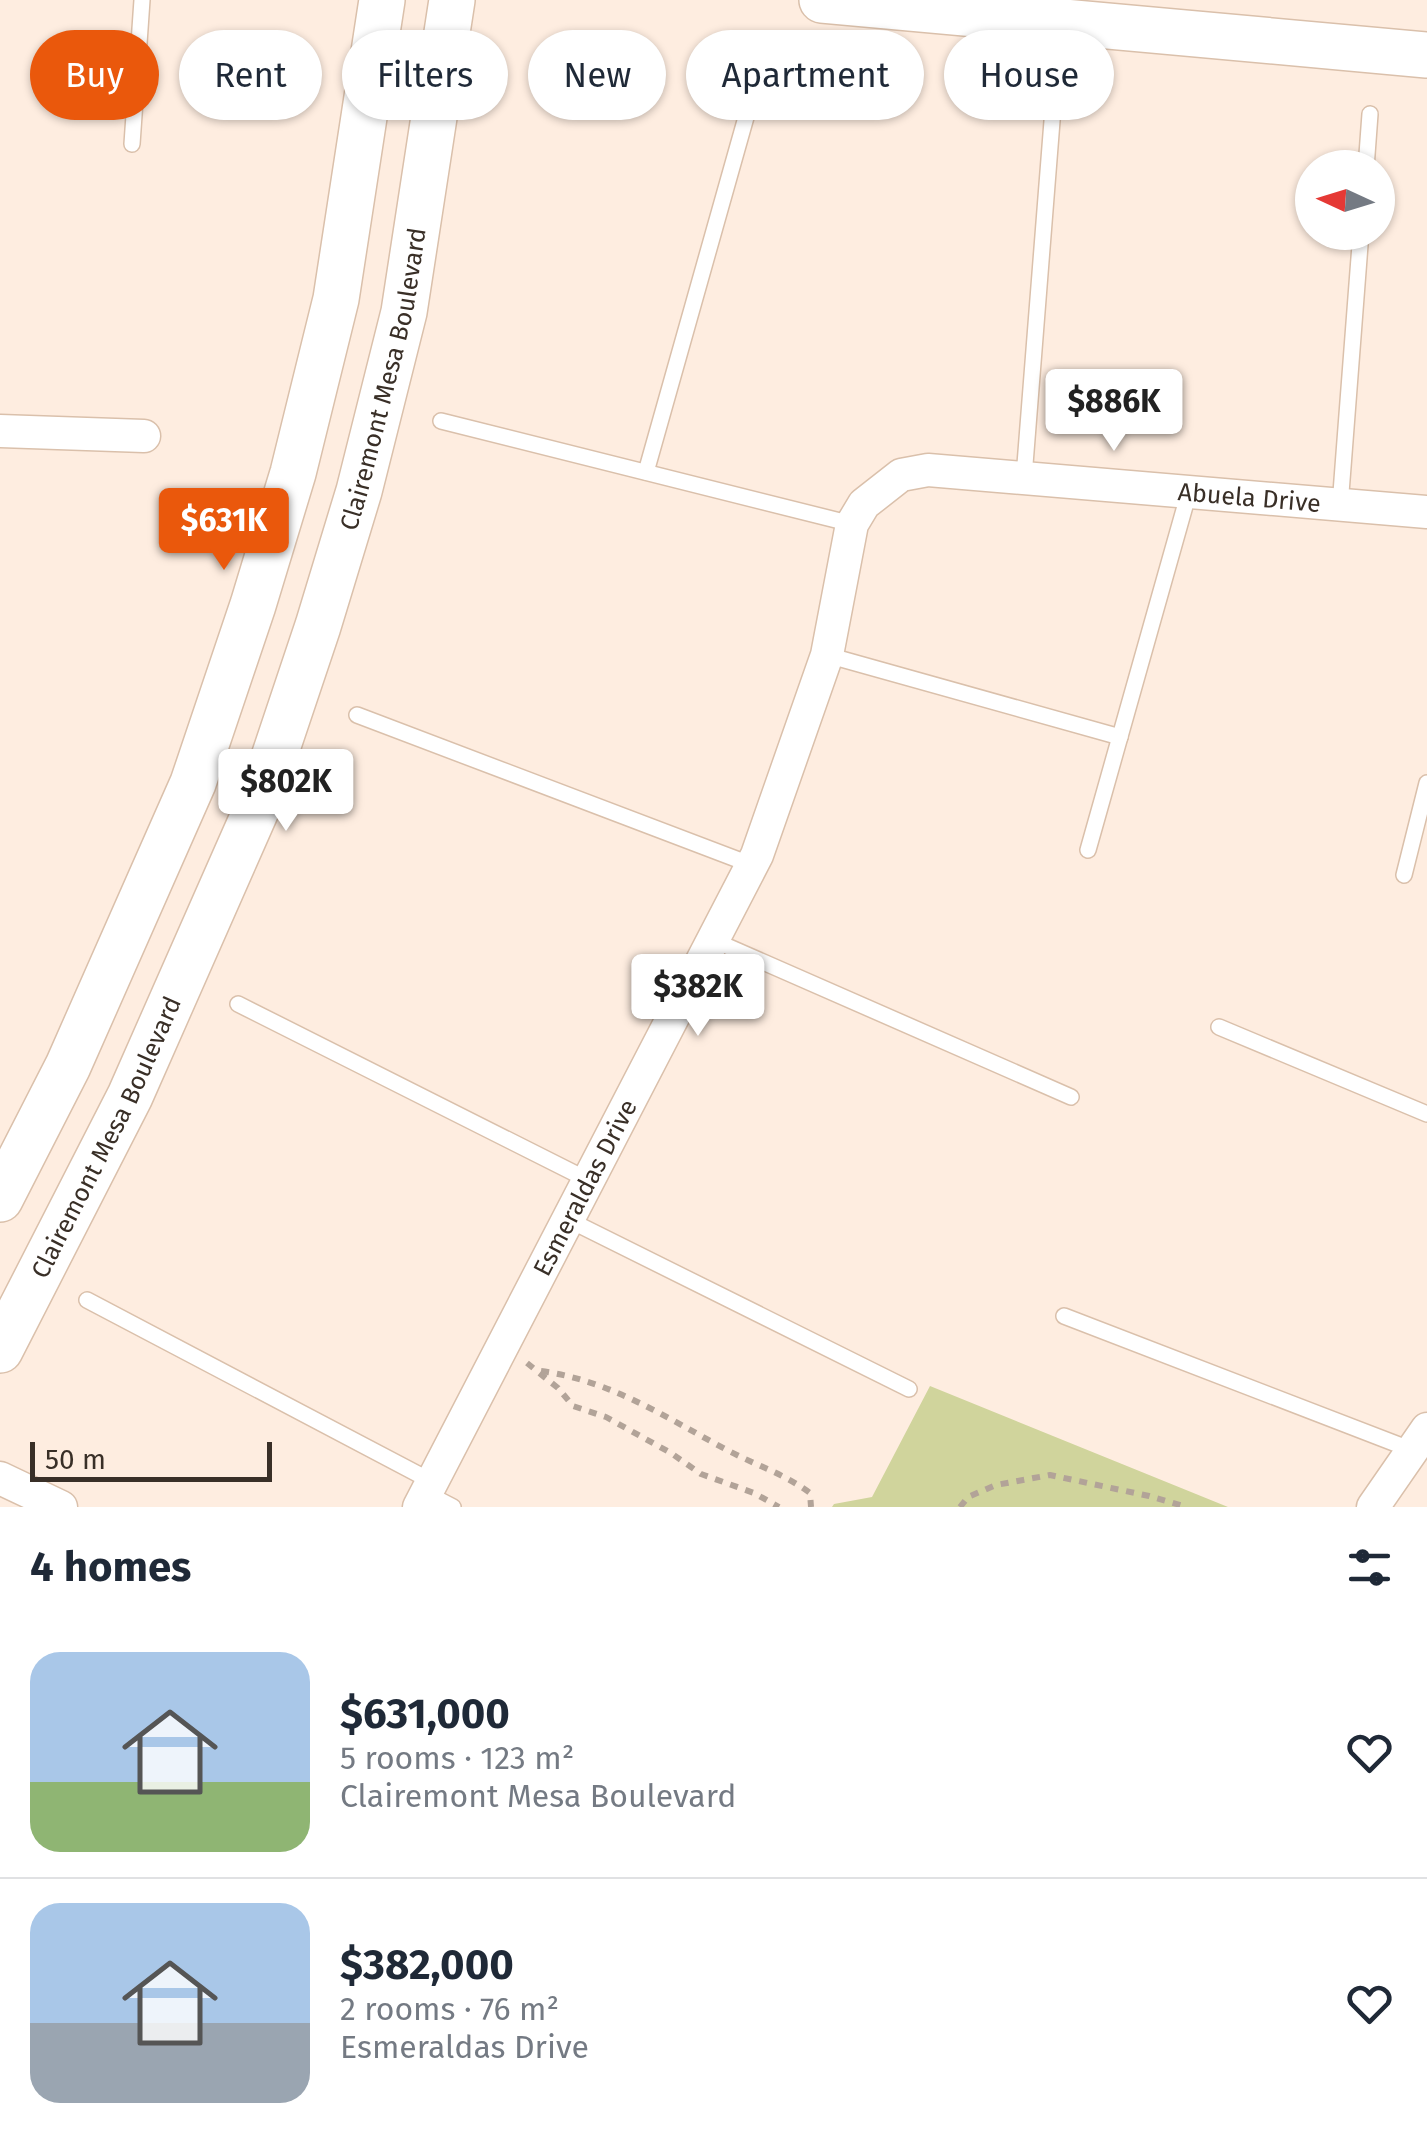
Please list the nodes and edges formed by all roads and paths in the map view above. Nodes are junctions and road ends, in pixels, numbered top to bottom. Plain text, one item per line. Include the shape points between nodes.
1 (142, 0) edge
2 (382, 0) edge
3 (452, 0) edge
4 (822, 0) edge
5 (938, 6) edge
6 (1427, 55) edge
7 (1370, 114) dead end
8 (745, 120) edge
9 (1052, 120) edge
10 (132, 144) dead end
11 (1367, 150) edge
12 (1360, 250) edge
13 (441, 421) dead end
14 (0, 431) edge
15 (144, 436) dead end
16 (646, 472) junction
17 (1024, 477) junction
18 (1189, 492) junction
19 (1340, 506) junction
20 (1427, 512) edge
21 (852, 524) junction
22 (826, 654) junction
23 (356, 715) dead end
24 (1120, 737) junction
25 (1427, 783) edge
26 (1088, 850) dead end
27 (752, 865) junction
28 (1404, 875) dead end
29 (713, 940) junction
30 (238, 1004) dead end
31 (1219, 1027) dead end
32 (1071, 1097) dead end
33 (1427, 1114) edge
34 (590, 1181) junction
35 (0, 1200) edge
36 (567, 1219) junction
37 (86, 1300) dead end
38 (1064, 1316) dead end
39 (501, 1345) junction
40 (0, 1350) edge
41 (540, 1371) junction
42 (909, 1389) dead end
43 (1420, 1440) edge
44 (0, 1478) edge
45 (432, 1497) edge
46 (61, 1507) edge
47 (779, 1507) edge
48 (811, 1507) edge
49 (960, 1507) edge
50 (1187, 1507) edge
51 (1373, 1507) edge

1 - 10 lane
2 - 35 main road via 336,298 254,605 194,783 68,1066
3 - 40 main road, Clairemont Mesa Boulevard via 404,312 318,626 257,808 130,1096
4 - 5 main road
5 - 6 main road
7 - 11 lane
8 - 16 lane
9 - 17 lane
12 - 19 lane
13 - 16 lane
14 - 15 street
16 - 21 lane
17 - 18 street, Abuela Drive
17 - 21 street, Abuela Drive via 928,470 901,476 864,504
18 - 19 street, Abuela Drive
18 - 24 lane
19 - 20 street, Abuela Drive
21 - 22 street, Esmeraldas Drive
22 - 24 lane
22 - 27 street, Esmeraldas Drive
23 - 27 lane
24 - 26 lane
25 - 28 lane
27 - 29 street, Esmeraldas Drive
29 - 32 lane
29 - 34 street, Esmeraldas Drive
30 - 34 lane
31 - 33 lane
34 - 36 street, Esmeraldas Drive
36 - 39 street, Esmeraldas Drive
36 - 42 lane
37 - 45 lane
38 - 43 lane
39 - 41 path
39 - 45 street, Esmeraldas Drive
41 - 47 path via 573,1406
41 - 48 path via 576,1376 656,1409 796,1483 810,1493
43 - 51 street
44 - 46 street
49 - 50 path via 968,1496 996,1485 1050,1476

